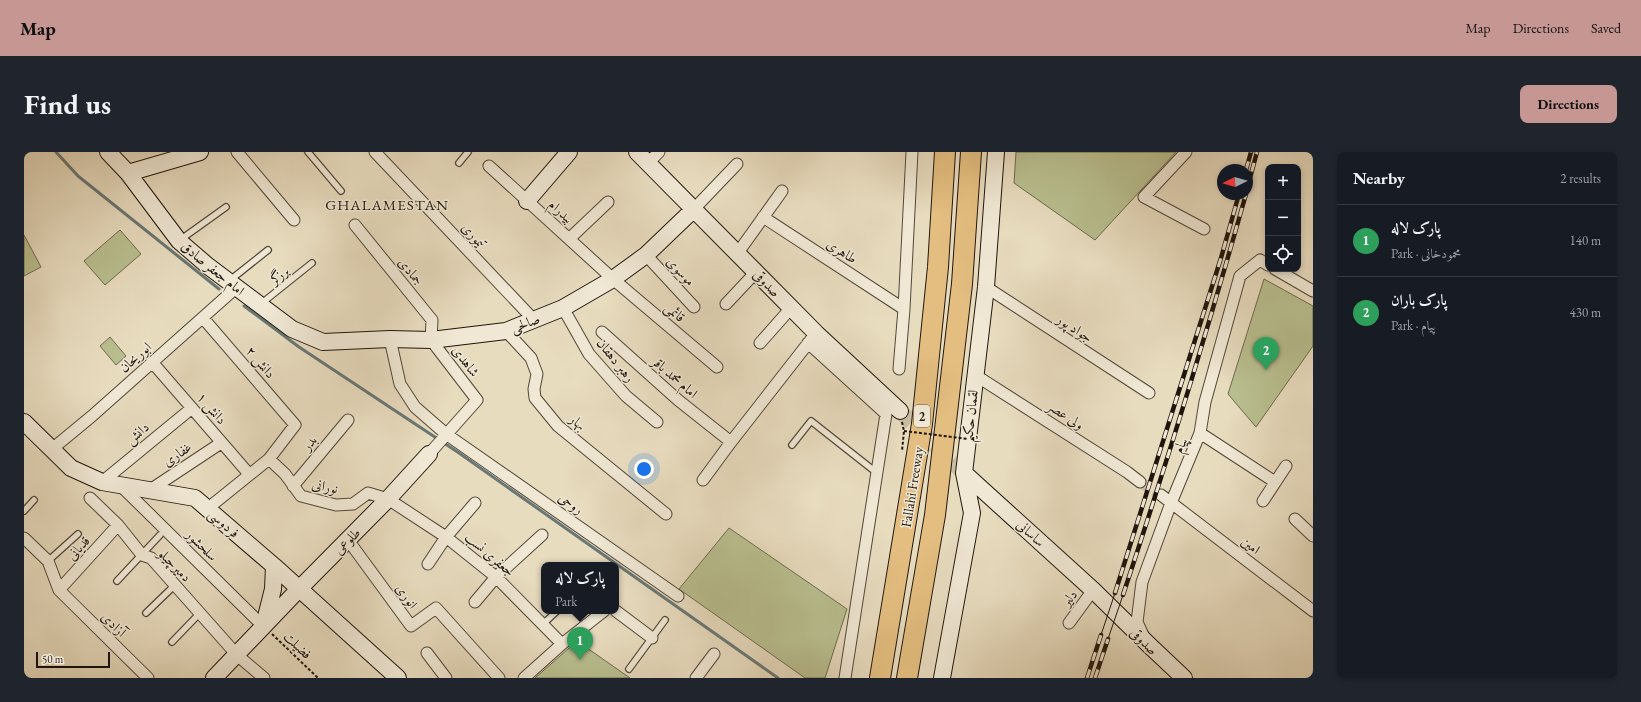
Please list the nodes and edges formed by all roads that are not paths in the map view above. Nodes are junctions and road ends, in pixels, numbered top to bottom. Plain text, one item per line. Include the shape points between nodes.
1 (108, 152) edge
2 (237, 152) edge
3 (308, 152) edge
4 (375, 152) edge
5 (468, 152) edge
6 (569, 152) edge
7 (637, 152) edge
8 (912, 152) edge
9 (945, 152) edge
10 (971, 152) edge
11 (996, 152) edge
12 (1186, 152) edge
13 (192, 153) edge
14 (653, 158) edge
15 (459, 164) dead end
16 (737, 164) dead end
17 (489, 166) dead end
18 (128, 173) junction
19 (341, 191) dead end
20 (782, 191) dead end
21 (528, 201) junction
22 (608, 202) dead end
23 (226, 207) dead end
24 (693, 210) junction
25 (763, 217) junction
26 (294, 220) dead end
27 (355, 225) dead end
28 (1204, 229) dead end
29 (569, 239) junction
30 (179, 241) junction
31 (268, 250) dead end
32 (737, 254) junction
33 (646, 255) junction
34 (1264, 262) edge
35 (312, 263) dead end
36 (756, 272) junction
37 (1280, 272) edge
38 (613, 279) junction
39 (233, 284) junction
40 (986, 287) junction
41 (1313, 291) edge
42 (726, 304) dead end
43 (260, 305) junction
44 (694, 307) dead end
45 (563, 308) junction
46 (791, 308) junction
47 (904, 309) junction
48 (203, 318) junction
49 (534, 320) junction
50 (506, 331) junction
51 (602, 332) dead end
52 (812, 338) junction
53 (390, 339) junction
54 (431, 340) junction
55 (323, 342) joint
56 (760, 343) dead end
57 (152, 362) junction
58 (717, 367) dead end
59 (899, 369) dead end
60 (975, 374) junction
61 (1149, 393) dead end
62 (477, 400) joint
63 (192, 408) junction
64 (900, 411) tunnel mouth
65 (348, 420) dead end
66 (24, 422) edge
67 (657, 422) dead end
68 (1200, 433) junction
69 (446, 434) junction
70 (731, 442) junction
71 (221, 443) junction
72 (792, 445) dead end
73 (52, 449) junction
74 (429, 454) joint
75 (269, 459) junction
76 (1286, 466) dead end
77 (876, 473) junction
78 (964, 473) junction
79 (249, 474) junction
80 (703, 480) dead end
81 (102, 482) junction
82 (1140, 482) tunnel mouth
83 (1275, 482) junction
84 (120, 485) junction
85 (294, 486) junction
86 (150, 490) junction
87 (1161, 495) tunnel mouth
88 (90, 498) dead end
89 (388, 499) junction
90 (34, 500) dead end
91 (1263, 501) dead end
92 (475, 503) dead end
93 (1171, 503) junction
94 (207, 509) junction
95 (24, 511) edge
96 (666, 514) dead end
97 (1295, 519) dead end
98 (118, 525) junction
99 (78, 534) dead end
100 (160, 535) dead end
101 (542, 535) dead end
102 (1313, 536) edge
103 (446, 537) junction
104 (24, 538) edge
105 (348, 540) junction
106 (142, 555) junction
107 (48, 561) junction
108 (428, 564) dead end
109 (274, 566) junction
110 (496, 577) junction
111 (117, 581) dead end
112 (175, 585) junction
113 (299, 589) junction
114 (59, 590) junction
115 (1095, 592) junction
116 (678, 596) dead end
117 (475, 602) dead end
118 (1313, 611) edge
119 (146, 613) dead end
120 (200, 613) junction
121 (619, 613) edge
122 (554, 614) edge
123 (600, 614) edge
124 (665, 620) dead end
125 (1122, 620) joint
126 (1069, 623) dead end
127 (543, 624) junction
128 (264, 627) junction
129 (652, 638) junction
130 (172, 642) dead end
131 (562, 644) junction
132 (1148, 644) junction
133 (427, 653) dead end
134 (714, 654) dead end
135 (238, 655) junction
136 (629, 669) dead end
137 (395, 677) edge
138 (148, 678) edge
139 (214, 678) edge
140 (264, 678) edge
141 (446, 678) edge
142 (500, 678) edge
143 (524, 678) edge
144 (696, 678) edge
145 (845, 678) edge
146 (880, 678) edge
147 (907, 678) edge
148 (942, 678) edge
149 (1184, 678) edge

1 - 18 street, امام جعفر صادق
2 - 26 street
3 - 19 lane
4 - 49 street, تیموری
5 - 15 lane
6 - 21 street
7 - 14 street, صدوقی
8 - 47 street
9 - 146 highway, Fallahi Freeway / 2 via 938,267 922,424
10 - 147 highway, Fallahi Freeway / 2 via 962,284 938,492
11 - 40 street, لقمان حکیم
12 - 28 street via 1144,197
13 - 18 street
14 - 24 street, صدوقی
16 - 24 street
17 - 21 street, بیدرام
18 - 30 street, امام جعفر صادق
20 - 25 street
21 - 29 street, بیدرام
22 - 29 street
23 - 30 lane
24 - 32 street, صدوقی
24 - 33 street, صالحی
25 - 32 street
25 - 47 street, طاهری
27 - 54 street, جمادی via 432,320
29 - 38 street, بیدرام
30 - 39 street, امام جعفر صادق
31 - 39 lane
32 - 36 street, صدوقی
33 - 38 street, صالحی
33 - 44 street, موسوی
34 - 68 street, پیام via 1240,276 1205,402
35 - 43 lane, برزگر
36 - 42 street
36 - 46 street, صدوقی
37 - 41 street
38 - 45 street, صالحی
38 - 58 street, قائمی
39 - 43 street, امام جعفر صادق
39 - 48 street, ابوریحان
40 - 60 street, لقمان حکیم
40 - 61 street, جواد پور
43 - 55 street, امام جعفر صادق via 292,329
45 - 49 street, صالحی
45 - 67 street, رهبر دهقان via 588,354 626,396
46 - 52 street, صدوقی
46 - 56 street
47 - 59 street
48 - 57 street, ابوریحان
48 - 75 street, دانش ۲ via 295,425
49 - 50 street, صالحی
50 - 54 street, صالحی
50 - 96 street, بهار via 531,358 537,374 535,398 558,426
51 - 70 street, امام محمد باقر via 678,400
52 - 64 street, صدوقی
52 - 70 street
52 - 77 street via 886,414
53 - 54 street, صالحی
53 - 55 street, صالحی
53 - 69 street, روحی via 400,384 416,407
54 - 62 street, شاهدی
57 - 63 street, دانش ۱
57 - 73 street, ابوریحان
60 - 78 street, لقمان حکیم
60 - 82 street, ولی عصر
62 - 69 street, طلوعی
63 - 71 street, دانش ۱
63 - 81 street, دانش
65 - 85 street, بدر
66 - 73 street, فردوسی
68 - 83 street
68 - 93 street, پیام
69 - 74 street, طلوعی
69 - 116 street, روحی
70 - 80 street
71 - 79 street, دانش ۱
71 - 86 street, غفاری
72 - 77 lane via 811,421
73 - 81 street, فردوسی via 71,468
74 - 89 street, طلوعی
75 - 79 street
75 - 85 street, نورانی
76 - 83 street
77 - 145 street
78 - 115 street, ساسانی
78 - 148 street, لقمان حکیم via 972,513
79 - 94 street
81 - 84 street, فردوسی
83 - 91 street
84 - 86 street, فردوسی
84 - 128 street, سلحشور
85 - 89 street, نورانی via 301,496 336,505 353,504 368,493
86 - 94 street, فردوسی via 195,498
87 - 93 street, امین
88 - 98 street, دمیرچیلو
89 - 103 street, جعفری نسب
89 - 105 street, طلوعی
90 - 95 lane
92 - 103 street
93 - 118 street, امین
93 - 132 street, پیام via 1142,582 1137,622
94 - 109 street, فردوسی
97 - 102 street
98 - 106 street, دمیرچیلو
98 - 114 street, قدیانی
99 - 107 lane
100 - 106 lane
101 - 110 street
103 - 108 street
103 - 110 street, جعفری نسب
104 - 107 street
105 - 113 street, طلوعی
105 - 142 street, انوری via 411,626 436,608
106 - 111 lane
106 - 112 street, دمیرچیلو via 151,558
107 - 114 street
109 - 113 street, فردوسی
109 - 128 street via 273,589
110 - 117 street
110 - 127 street, جعفری نسب
112 - 119 lane
112 - 120 street, دمیرچیلو
113 - 128 street, طلوعی
113 - 137 street, فردوسی
114 - 138 street, آزادی
115 - 125 street, ساسانی
115 - 126 street, دلیر
120 - 130 lane
120 - 135 street, دمیرچیلو
121 - 129 street
122 - 127 lane
123 - 131 street
124 - 129 lane
125 - 132 street, صدوقی
127 - 131 street, جعفری نسب
128 - 135 street, طلوعی
129 - 136 lane
131 - 143 street
132 - 149 street, صدوقی
133 - 141 street
134 - 144 street
135 - 139 street, طلوعی
135 - 140 street, دمیرچیلو

